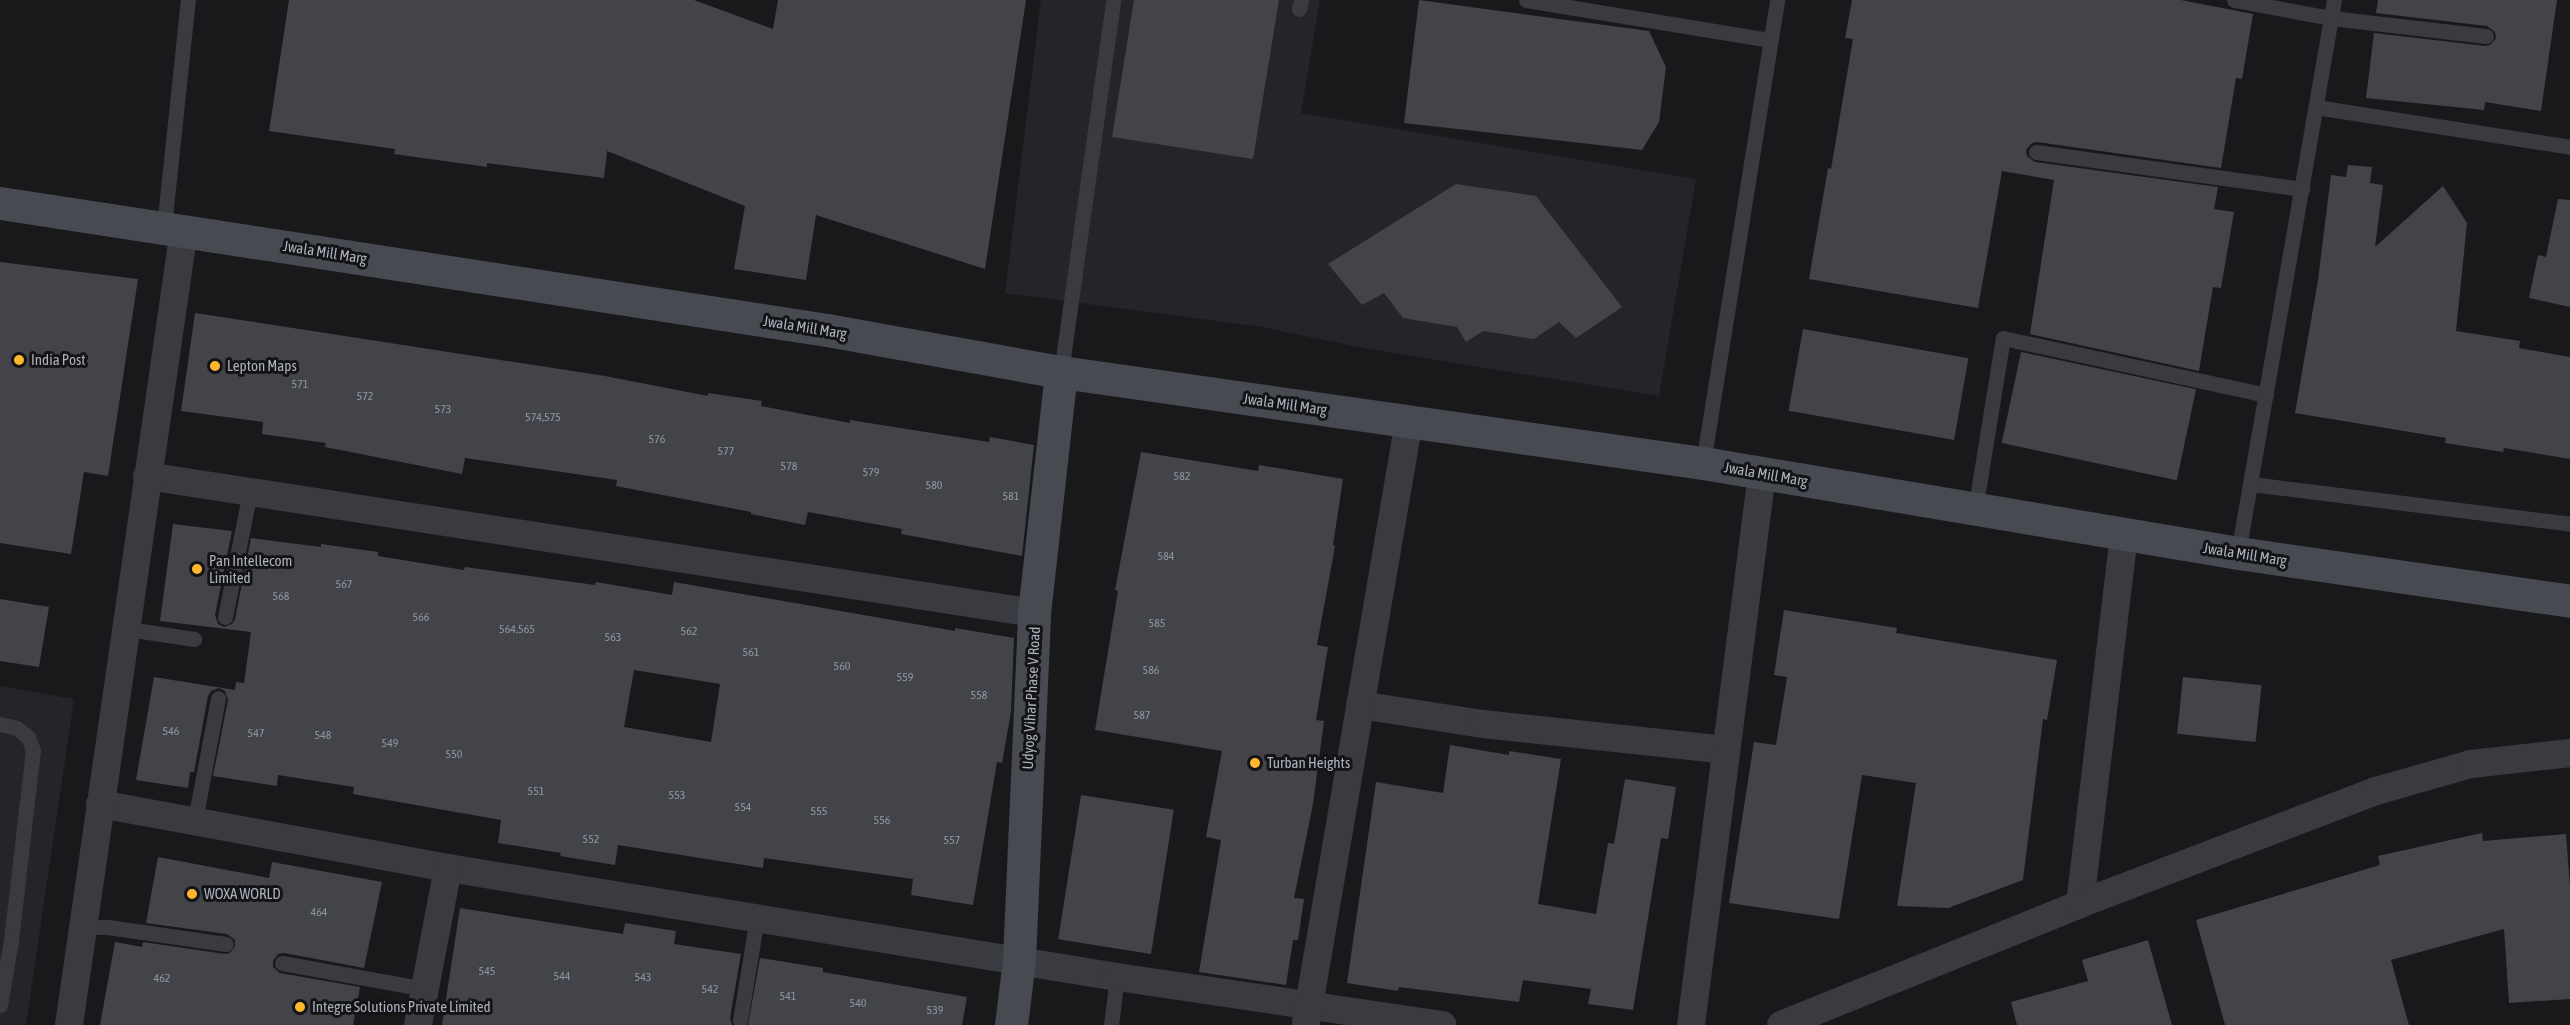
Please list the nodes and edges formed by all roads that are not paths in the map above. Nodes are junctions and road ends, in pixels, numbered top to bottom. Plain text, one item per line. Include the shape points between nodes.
1 (188, 0) edge
2 (1113, 0) edge
3 (1527, 0) edge
4 (1777, 0) edge
5 (2234, 0) edge
6 (2334, 0) edge
7 (2331, 18) junction
8 (2486, 36) dead end
9 (1771, 40) junction
10 (2316, 107) junction
11 (2570, 147) edge
12 (2036, 152) dead end
13 (2302, 189) junction
14 (0, 203) edge
15 (174, 229) junction
16 (1061, 372) junction
17 (2266, 395) junction
18 (1409, 421) junction
19 (1703, 463) junction
20 (1762, 474) junction
21 (147, 476) junction
22 (2250, 483) junction
23 (250, 492) junction
24 (1975, 510) junction
25 (2570, 524) edge
26 (2124, 535) junction
27 (2238, 554) junction
28 (2570, 601) edge
29 (1035, 613) junction
30 (225, 617) dead end
31 (128, 629) junction
32 (194, 639) dead end
33 (218, 698) dead end
34 (1360, 705) junction
35 (0, 724) edge
36 (1726, 750) junction
37 (2570, 753) edge
38 (2570, 758) edge
39 (100, 804) junction
40 (195, 820) junction
41 (448, 868) junction
42 (2080, 904) junction
43 (757, 917) junction
44 (82, 927) junction
45 (5, 940) edge
46 (226, 944) dead end
47 (1019, 960) junction
48 (282, 963) dead end
49 (1117, 977) junction
50 (425, 989) junction
51 (0, 1005) edge
52 (1307, 1015) edge
53 (740, 1020) dead end
54 (69, 1025) edge
55 (418, 1025) edge
56 (1011, 1025) edge
57 (1111, 1025) edge
58 (1442, 1025) edge
59 (1691, 1025) edge
60 (1781, 1025) edge

1 - 15 lane
2 - 16 lane
3 - 9 lane
4 - 9 lane
5 - 7 lane
6 - 7 lane
7 - 8 lane
7 - 10 lane
9 - 19 lane
10 - 11 lane
10 - 13 lane
12 - 13 lane
13 - 17 lane
14 - 15 street, Jwala Mill Marg
15 - 16 street, Jwala Mill Marg via 815,328
15 - 21 street
16 - 18 street, Jwala Mill Marg
16 - 29 street, Udyog Vihar Phase V Road
17 - 22 lane
17 - 24 lane via 2002,338
18 - 19 street, Jwala Mill Marg
18 - 34 street
19 - 20 street, Jwala Mill Marg
20 - 24 street, Jwala Mill Marg
20 - 36 street
21 - 23 street
21 - 31 street
22 - 25 lane
22 - 27 lane
23 - 29 street
23 - 30 lane
24 - 26 street, Jwala Mill Marg
26 - 27 street, Jwala Mill Marg
26 - 42 street
27 - 28 street, Jwala Mill Marg
29 - 47 street, Udyog Vihar Phase V Road
31 - 32 lane
31 - 39 street
33 - 40 lane
34 - 36 street via 1483,724
34 - 52 street
35 - 45 lane via 17,728 28,737 33,750
36 - 59 street
37 - 38 lane
37 - 42 street via 2471,764 2376,791
39 - 40 street
39 - 44 street
40 - 41 street
41 - 43 street
41 - 50 street
42 - 60 street
43 - 47 street
43 - 53 lane
44 - 46 lane via 108,927
44 - 54 street
45 - 51 lane
47 - 49 street
47 - 56 street, Udyog Vihar Phase V Road
48 - 50 lane
49 - 52 street
49 - 57 lane
50 - 55 street
52 - 58 street

